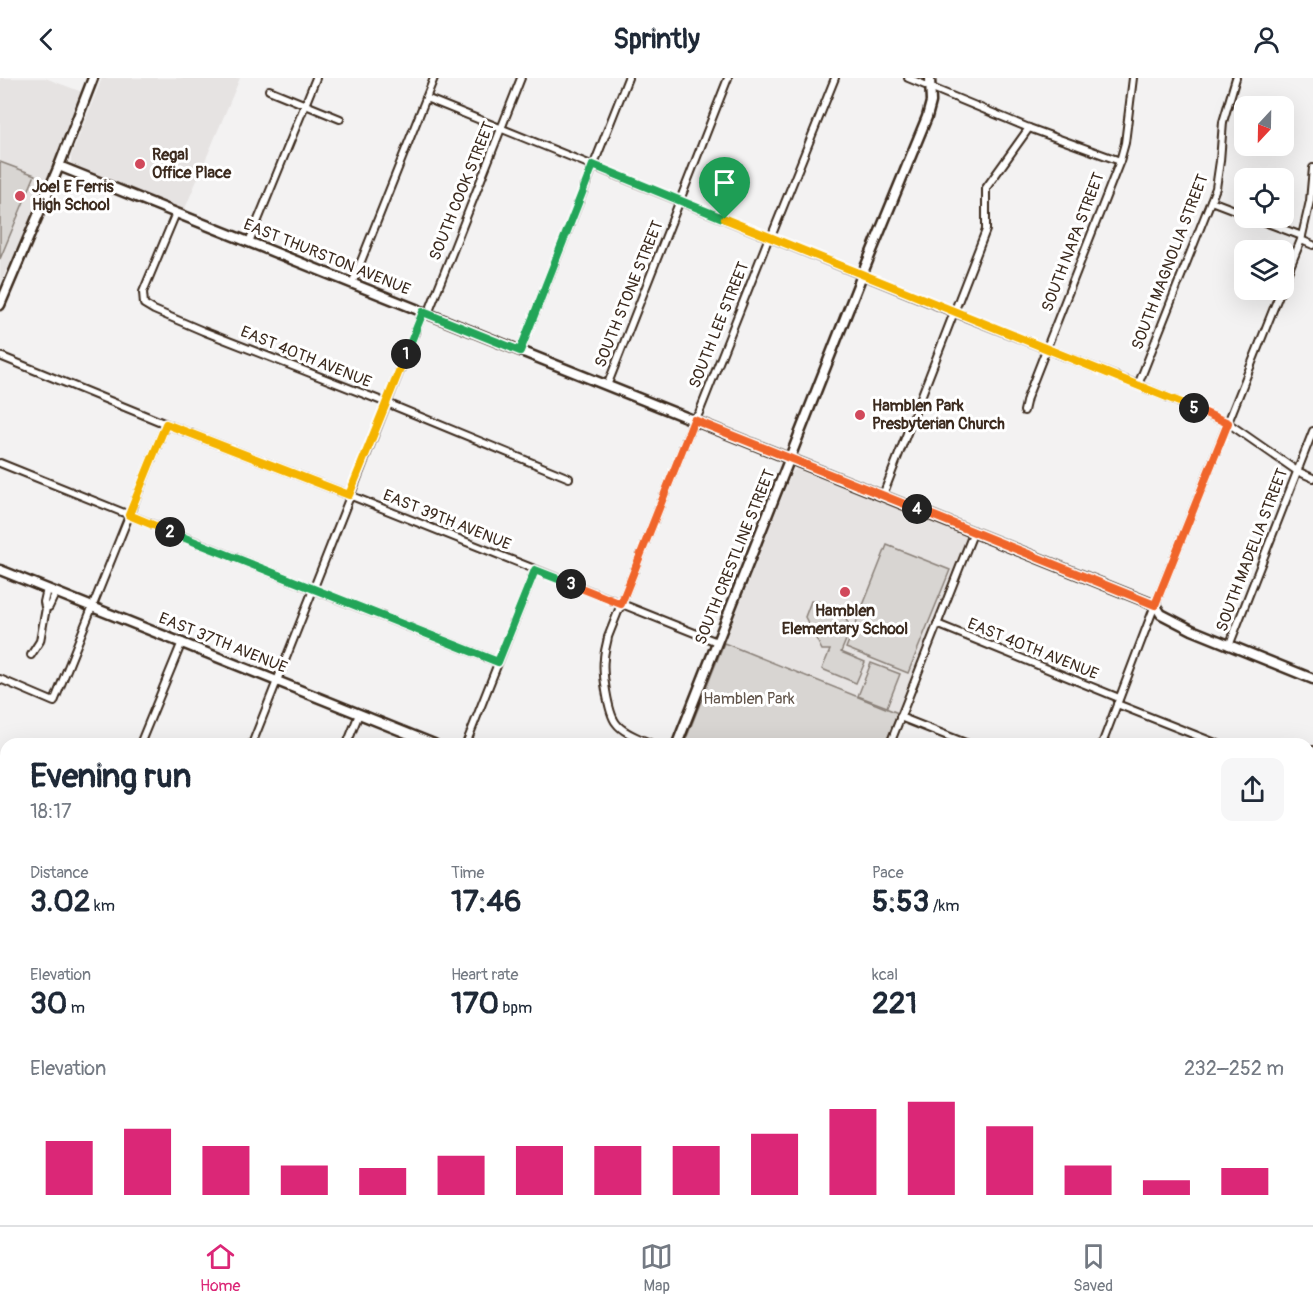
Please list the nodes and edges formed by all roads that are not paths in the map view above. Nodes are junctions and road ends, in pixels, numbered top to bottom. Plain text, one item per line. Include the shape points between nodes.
1 (93, 78) edge
2 (316, 78) edge
3 (434, 78) edge
4 (521, 78) edge
5 (628, 78) edge
6 (728, 78) edge
7 (835, 78) edge
8 (908, 78) edge
9 (1134, 78) edge
10 (1236, 78) edge
11 (931, 82) edge
12 (270, 90) dead end
13 (426, 98) junction
14 (305, 105) junction
15 (340, 119) dead end
16 (501, 128) junction
17 (1029, 128) junction
18 (1120, 161) junction
19 (593, 165) junction
20 (59, 166) junction
21 (1313, 168) edge
22 (680, 201) junction
23 (1211, 201) junction
24 (1234, 210) edge
25 (176, 213) junction
26 (1278, 228) edge
27 (770, 237) junction
28 (1301, 238) junction
29 (249, 242) junction
30 (1313, 245) edge
31 (1294, 256) edge
32 (862, 275) junction
33 (352, 284) junction
34 (1277, 300) edge
35 (0, 305) edge
36 (953, 312) junction
37 (425, 313) junction
38 (1046, 348) junction
39 (520, 351) junction
40 (0, 356) edge
41 (1138, 385) junction
42 (607, 386) junction
43 (387, 403) junction
44 (1024, 411) dead end
45 (694, 420) junction
46 (1228, 423) junction
47 (166, 424) junction
48 (1313, 431) edge
49 (790, 459) junction
50 (0, 463) edge
51 (1297, 471) junction
52 (569, 478) dead end
53 (1313, 478) edge
54 (349, 495) junction
55 (882, 495) junction
56 (129, 515) junction
57 (974, 531) junction
58 (0, 570) edge
59 (535, 570) junction
60 (47, 589) junction
61 (313, 589) junction
62 (56, 592) junction
63 (621, 604) junction
64 (1155, 605) junction
65 (93, 607) junction
66 (46, 608) junction
67 (937, 624) junction
68 (182, 642) junction
69 (717, 642) junction
70 (1229, 646) junction
71 (31, 655) dead end
72 (498, 662) junction
73 (0, 679) edge
74 (1313, 679) edge
75 (277, 681) junction
76 (1118, 701) junction
77 (359, 714) junction
78 (900, 717) junction
79 (142, 738) edge
80 (254, 738) edge
81 (349, 738) edge
82 (419, 738) edge
83 (468, 738) edge
84 (637, 738) edge
85 (679, 738) edge
86 (892, 738) edge
87 (953, 738) edge
88 (1104, 738) edge
89 (1204, 738) edge

1 - 20 street
2 - 14 street
3 - 13 street
4 - 16 street, SOUTH COOK STREET
5 - 19 street
6 - 22 street, SOUTH STONE STREET
7 - 27 street, SOUTH LEE STREET
8 - 11 street
9 - 18 street, SOUTH NAPA STREET
10 - 23 street, SOUTH MAGNOLIA STREET via 1223,122
11 - 17 street
11 - 32 street, SOUTH CRESTLINE STREET via 927,117
12 - 14 street
13 - 16 street
13 - 33 street
14 - 15 street
14 - 29 street
16 - 19 street
16 - 37 street, SOUTH COOK STREET
17 - 18 street
17 - 36 street via 986,188 986,230
18 - 38 street, SOUTH NAPA STREET
19 - 22 street
19 - 39 street
20 - 25 street, EAST THURSTON AVENUE
20 - 35 street
21 - 28 street
22 - 27 street
22 - 42 street, SOUTH STONE STREET
23 - 24 street
23 - 41 street, SOUTH MAGNOLIA STREET
25 - 29 street, EAST THURSTON AVENUE
25 - 43 street, EAST 40TH AVENUE via 143,292 144,304
26 - 28 street
27 - 32 street
27 - 45 street, SOUTH LEE STREET
28 - 30 street
28 - 31 street
29 - 33 street, EAST THURSTON AVENUE
32 - 36 street
32 - 49 street, SOUTH CRESTLINE STREET
33 - 37 street, EAST THURSTON AVENUE
34 - 46 street
36 - 38 street
36 - 55 street
37 - 39 street, EAST THURSTON AVENUE
37 - 43 street, SOUTH COOK STREET
38 - 41 street
38 - 44 street, SOUTH NAPA STREET
39 - 42 street, EAST THURSTON AVENUE
40 - 47 street, EAST 39TH AVENUE
41 - 46 street
42 - 45 street, EAST THURSTON AVENUE
43 - 52 street, EAST 40TH AVENUE
43 - 54 street, SOUTH COOK STREET
45 - 49 street, EAST THURSTON AVENUE
45 - 63 street, SOUTH LEE STREET
46 - 51 street
46 - 64 street
47 - 54 street, EAST 39TH AVENUE
47 - 56 street
48 - 51 street, SOUTH MADELIA STREET
49 - 55 street, EAST THURSTON AVENUE
49 - 69 street, SOUTH CRESTLINE STREET
50 - 56 street
51 - 53 street
51 - 70 street, SOUTH MADELIA STREET
54 - 59 street, EAST 39TH AVENUE
54 - 61 street, SOUTH COOK STREET
55 - 57 street, EAST THURSTON AVENUE
56 - 61 street
56 - 65 street
57 - 64 street, EAST THURSTON AVENUE
57 - 67 street
58 - 60 street, EAST 37TH AVENUE
59 - 63 street, EAST 39TH AVENUE
59 - 72 street
60 - 62 street, EAST 37TH AVENUE
60 - 66 street
61 - 72 street
61 - 75 street, SOUTH COOK STREET
62 - 65 street, EAST 37TH AVENUE
62 - 66 street
63 - 69 street, EAST 39TH AVENUE
63 - 84 street, SOUTH LEE STREET via 603,660 605,684 616,723
64 - 70 street, EAST THURSTON AVENUE via 1173,621
64 - 76 street
65 - 68 street, EAST 37TH AVENUE
65 - 73 street via 54,702
66 - 71 street via 40,641
67 - 76 street, EAST 40TH AVENUE
67 - 78 street
68 - 75 street, EAST 37TH AVENUE
68 - 79 street
69 - 85 street, SOUTH CRESTLINE STREET
70 - 74 street, EAST THURSTON AVENUE
72 - 83 street
75 - 77 street, EAST 37TH AVENUE
75 - 80 street, SOUTH COOK STREET
76 - 88 street
76 - 89 street, EAST 40TH AVENUE
77 - 81 street
77 - 82 street, EAST 37TH AVENUE
78 - 86 street
78 - 87 street

